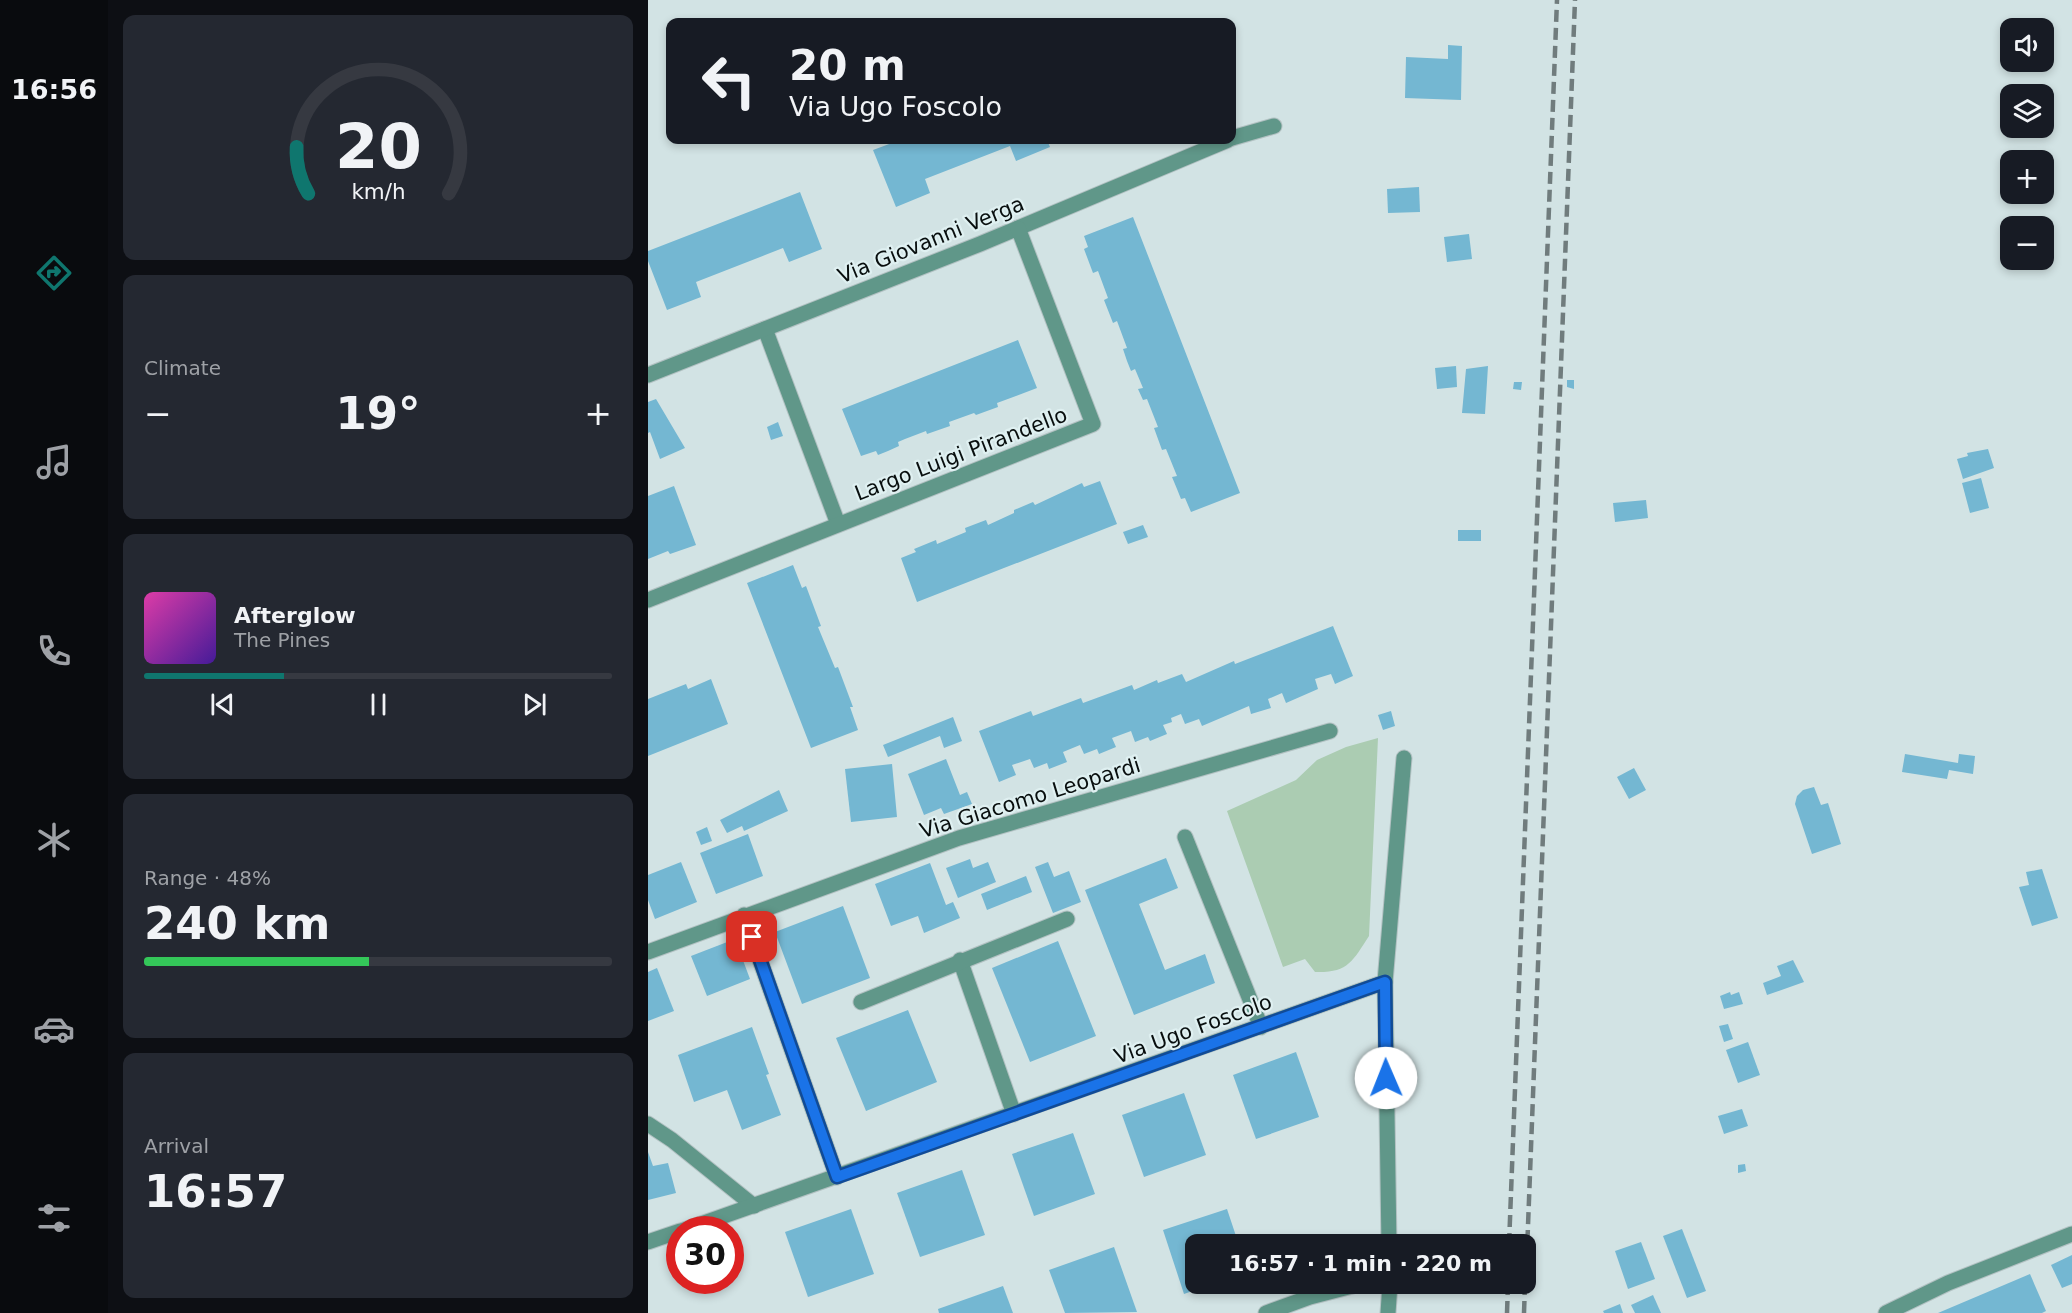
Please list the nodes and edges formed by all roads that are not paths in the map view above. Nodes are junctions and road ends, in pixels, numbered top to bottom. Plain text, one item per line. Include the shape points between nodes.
1 (1274, 126) dead end
2 (1236, 137) edge
3 (1218, 144) edge
4 (1018, 228) junction
5 (765, 329) junction
6 (648, 375) edge
7 (838, 524) junction
8 (648, 600) edge
9 (1330, 731) dead end
10 (1404, 758) dead end
11 (1185, 837) dead end
12 (744, 915) junction
13 (1067, 919) dead end
14 (648, 952) edge
15 (960, 960) junction
16 (1385, 982) junction
17 (861, 1002) dead end
18 (1261, 1027) junction
19 (1014, 1114) junction
20 (648, 1124) edge
21 (837, 1177) junction
22 (754, 1206) junction
23 (726, 1216) edge
24 (1389, 1234) edge
25 (2072, 1234) edge
26 (666, 1236) edge
27 (648, 1242) edge
28 (1324, 1294) edge
29 (1389, 1294) edge
30 (1266, 1313) edge
31 (1388, 1313) edge
32 (1886, 1313) edge

1 - 2 street, Via Giovanni Verga
3 - 4 street, Via Giovanni Verga
4 - 5 street, Via Giovanni Verga
4 - 7 street, Largo Luigi Pirandello via 1093,424
5 - 6 street, Via Giovanni Verga
5 - 7 street
7 - 8 street, Largo Luigi Pirandello
9 - 12 street, Via Giacomo Leopardi via 959,838
10 - 16 street
11 - 18 street
12 - 14 street, Via Giacomo Leopardi
12 - 21 street
13 - 15 street
15 - 17 street
15 - 19 street
16 - 18 street, Via Ugo Foscolo
16 - 24 street
18 - 19 street, Via Ugo Foscolo
19 - 21 street, Via Ugo Foscolo
20 - 22 street
21 - 22 street, Via Ugo Foscolo
22 - 23 street, Via Ugo Foscolo
25 - 32 street via 1948,1283
26 - 27 street, Via Ugo Foscolo
28 - 30 street
29 - 31 street

